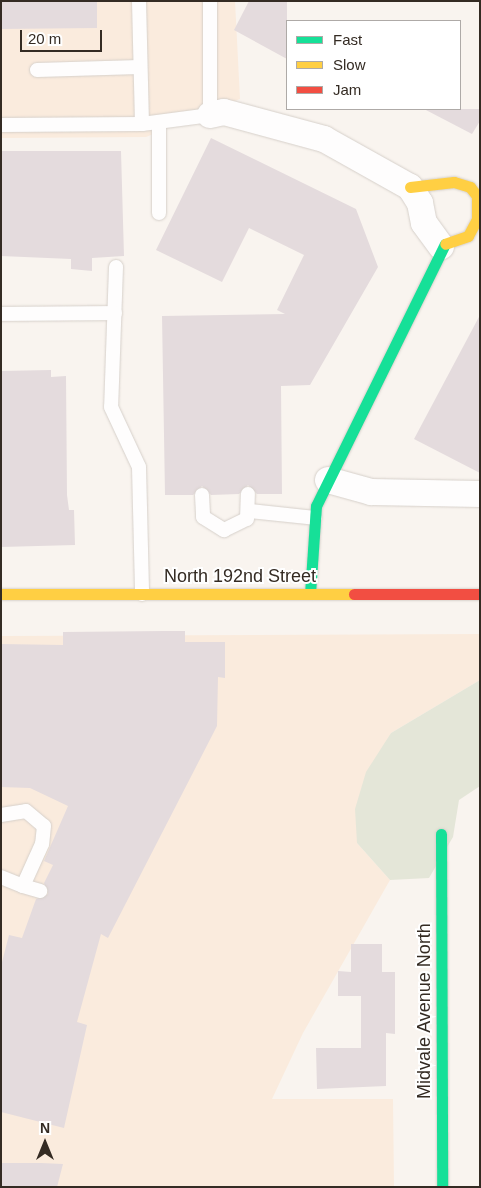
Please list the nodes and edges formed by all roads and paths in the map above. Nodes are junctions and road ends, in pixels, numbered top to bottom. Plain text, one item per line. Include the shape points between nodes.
1 (140, 1) edge
2 (210, 1) edge
3 (140, 67) junction
4 (37, 70) dead end
5 (210, 115) junction
6 (159, 123) junction
7 (142, 124) junction
8 (1, 125) edge
9 (410, 187) junction
10 (159, 213) dead end
11 (441, 246) junction
12 (116, 267) dead end
13 (115, 313) junction
14 (1, 314) edge
15 (328, 480) junction
16 (248, 494) dead end
17 (480, 494) edge
18 (202, 495) dead end
19 (250, 511) junction
20 (315, 518) junction
21 (1, 594) edge
22 (142, 594) junction
23 (310, 594) junction
24 (480, 594) edge
25 (1, 815) edge
26 (441, 834) dead end
27 (1, 877) edge
28 (23, 886) junction
29 (40, 891) dead end
30 (442, 1187) edge

1 - 3 lane
2 - 5 lane
3 - 4 lane
3 - 7 lane
5 - 6 lane
5 - 9 street via 224,112 324,139
6 - 7 lane
6 - 10 lane
7 - 8 lane
9 - 11 street via 420,203 424,223
9 - 11 street via 454,182 470,187 477,196 477,219 468,236
11 - 15 street
12 - 13 lane
13 - 14 lane
13 - 22 lane via 111,407 139,467
15 - 17 street via 371,492
15 - 20 street
16 - 19 lane
18 - 19 lane via 203,517 216,528 233,529
19 - 20 lane
20 - 23 street
21 - 22 street, North 192nd Street
22 - 23 street, North 192nd Street
23 - 24 street, North 192nd Street
25 - 28 lane via 26,811 44,826 42,844
26 - 30 street, Midvale Avenue North
27 - 28 lane
28 - 29 lane

